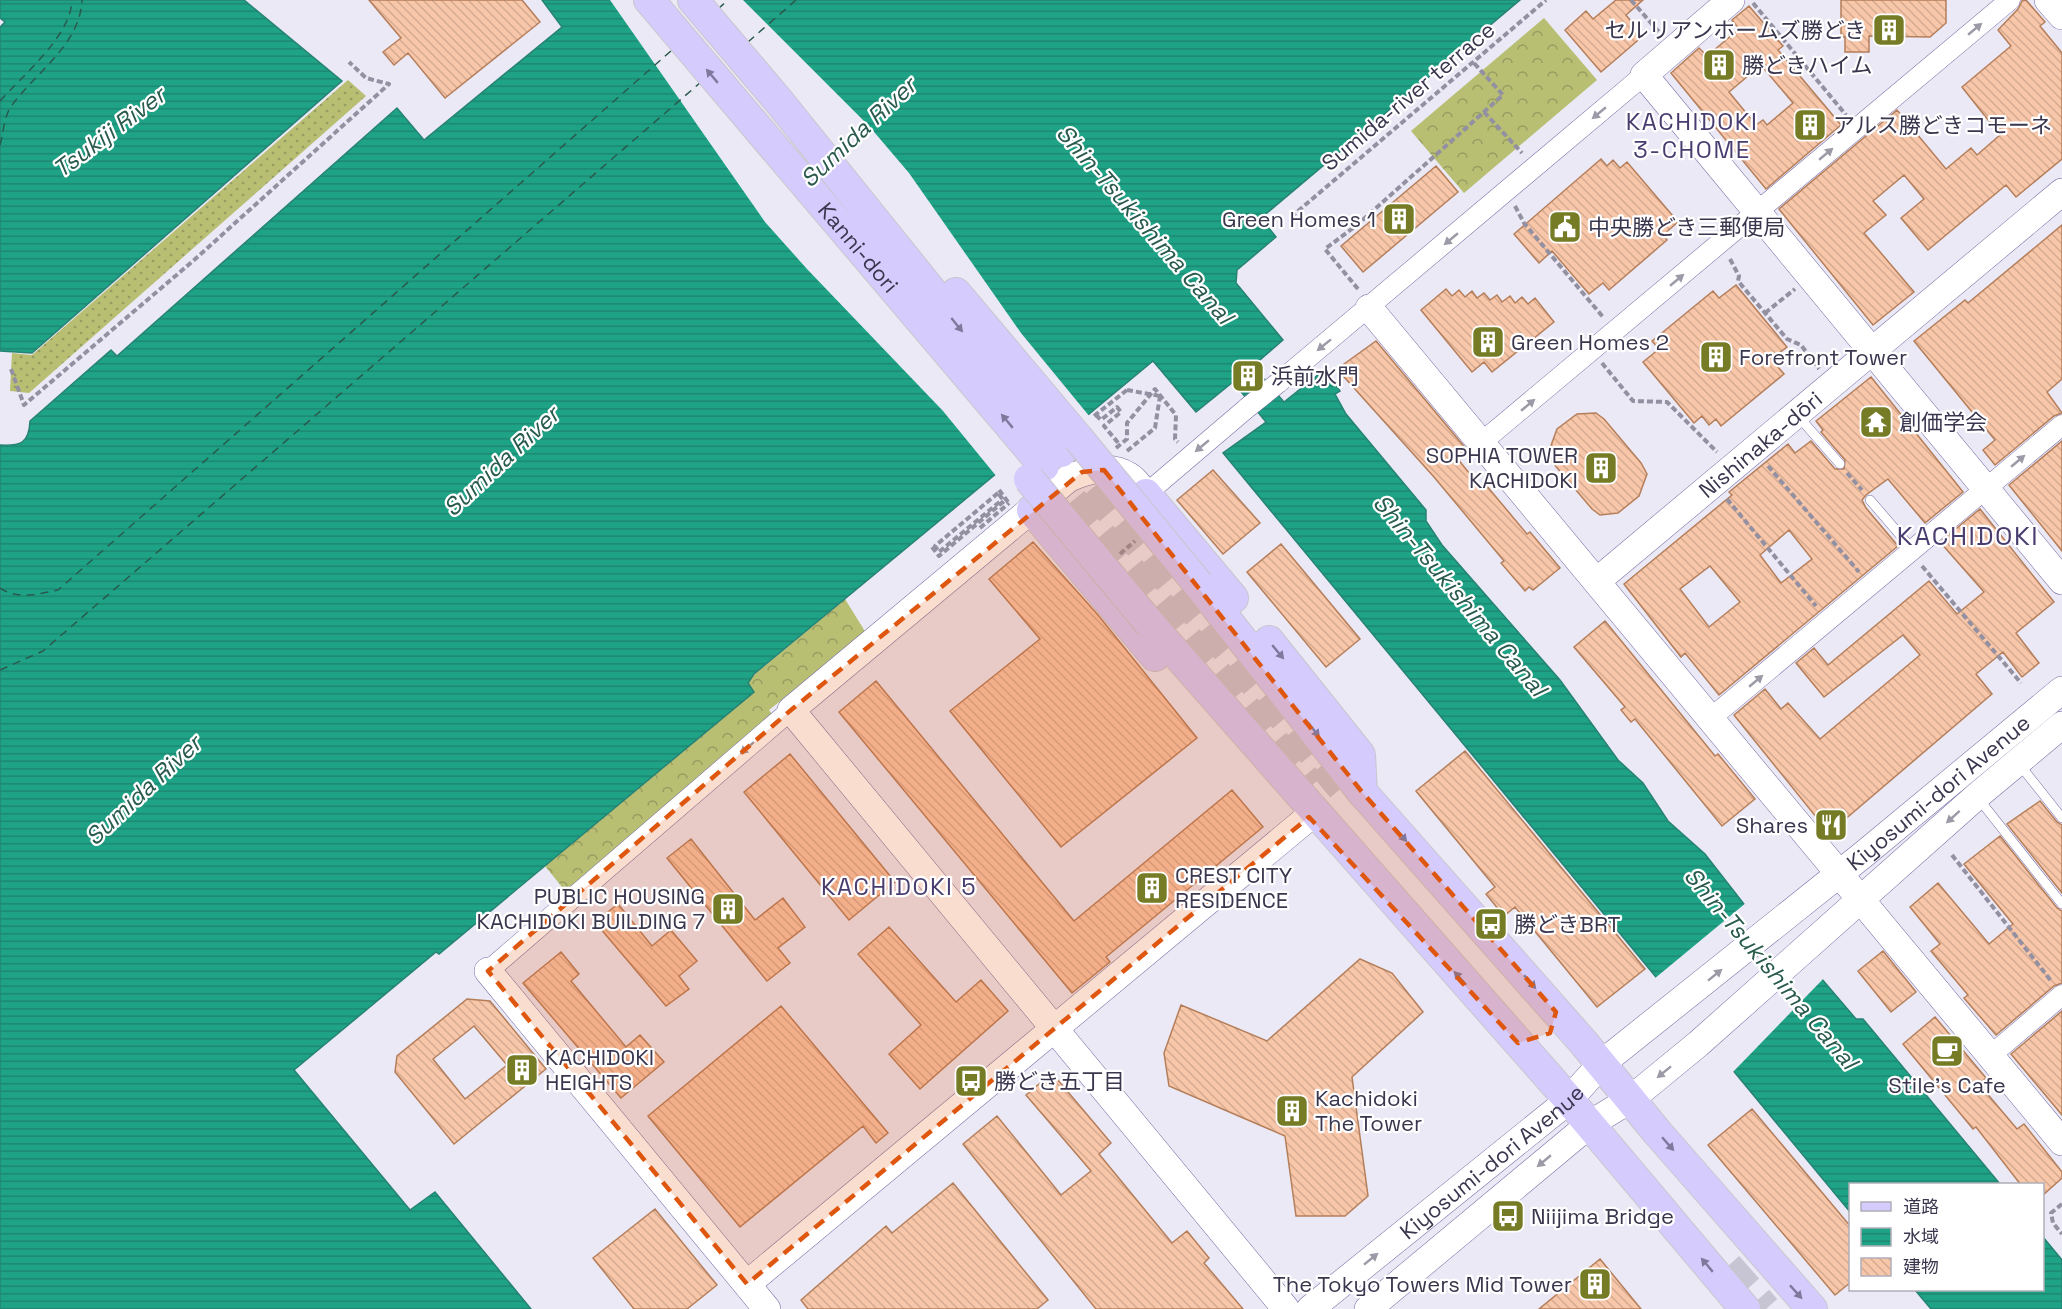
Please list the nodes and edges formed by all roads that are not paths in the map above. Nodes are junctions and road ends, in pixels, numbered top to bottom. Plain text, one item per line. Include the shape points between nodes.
1 (649, 0) edge
2 (693, 0) edge
3 (1731, 0) edge
4 (2010, 0) edge
5 (2048, 0) edge
6 (2062, 16) edge
7 (1644, 75) junction
8 (777, 99) junction
9 (749, 121) junction
10 (2062, 192) edge
11 (1757, 212) junction
12 (1363, 298) junction
13 (1872, 351) junction
14 (1797, 414) junction
15 (2062, 425) edge
16 (1482, 442) junction
17 (1840, 464) road end
18 (1986, 488) junction
19 (1870, 500) road end
20 (1156, 505) junction
21 (1032, 510) junction
22 (1911, 551) junction
23 (2062, 580) edge
24 (1598, 581) junction
25 (2062, 690) edge
26 (791, 710) junction
27 (1711, 718) junction
28 (2062, 725) edge
29 (2017, 762) junction
30 (1362, 792) junction
31 (1977, 796) junction
32 (1308, 817) junction
33 (2062, 819) edge
34 (1838, 874) junction
35 (1861, 900) junction
36 (2062, 904) edge
37 (1406, 918) junction
38 (488, 971) joint
39 (2058, 990) edge
40 (1556, 1012) junction
41 (1056, 1030) junction
42 (1518, 1043) junction
43 (1990, 1056) junction
44 (1602, 1064) junction
45 (1631, 1099) junction
46 (1569, 1100) junction
47 (1590, 1124) junction
48 (2062, 1142) edge
49 (747, 1284) junction
50 (767, 1309) edge
51 (1286, 1309) edge
52 (1310, 1309) edge
53 (1368, 1309) edge
54 (1745, 1309) edge
55 (1812, 1309) edge

9 -> 1 main road, Kanni-dori
2 - 8 main road, Kanni-dori
3 - 7 street
11 -> 4 street
5 - 6 street
7 - 11 street
7 -> 12 street
8 -> 9 main road, Kanni-dori via 1053,459
8 -> 30 main road, bridge via 973,312 1199,585
9 - 37 main road, bridge via 923,353 1151,625
10 - 13 street, Nishinaka-dōri
11 - 13 street
16 -> 11 street
12 - 16 street
12 -> 20 street, bridge via 1247,408
13 - 14 street, Nishinaka-dōri
13 - 18 street
14 - 17 lane
14 - 24 street, Nishinaka-dōri
18 -> 15 street
16 - 24 street
18 - 22 street
18 - 23 street
19 - 22 lane
20 - 21 street via 1129,476 1097,469 1068,479
20 -> 30 main road via 1352,742 1360,755
21 - 26 street
21 - 32 main road via 1163,664
27 -> 22 street
24 - 27 street
25 - 34 street, Kiyosumi-dori Avenue
26 -> 38 street
26 - 41 street
27 - 34 street
28 - 29 street, Kiyosumi-dori Avenue
29 - 31 street, Kiyosumi-dori Avenue
29 - 33 lane
30 -> 40 main road
31 -> 35 street, Kiyosumi-dori Avenue
31 - 36 lane
32 - 37 main road via 1358,875
32 - 41 street
34 - 35 street
44 -> 34 street, Kiyosumi-dori Avenue
35 - 43 street
35 -> 45 street, Kiyosumi-dori Avenue
42 -> 37 main road
38 - 49 street
39 - 43 street
40 - 42 main road via 1550,1033 1544,1039
40 - 44 main road
41 - 49 street
41 - 51 street
42 - 46 main road
43 - 48 street
44 - 45 main road
44 - 46 street, Kiyosumi-dori Avenue
45 - 47 street, Kiyosumi-dori Avenue
45 -> 55 main road
46 - 47 main road
52 -> 46 street, Kiyosumi-dori Avenue
47 -> 53 street, Kiyosumi-dori Avenue
54 -> 47 main road
49 - 50 street

